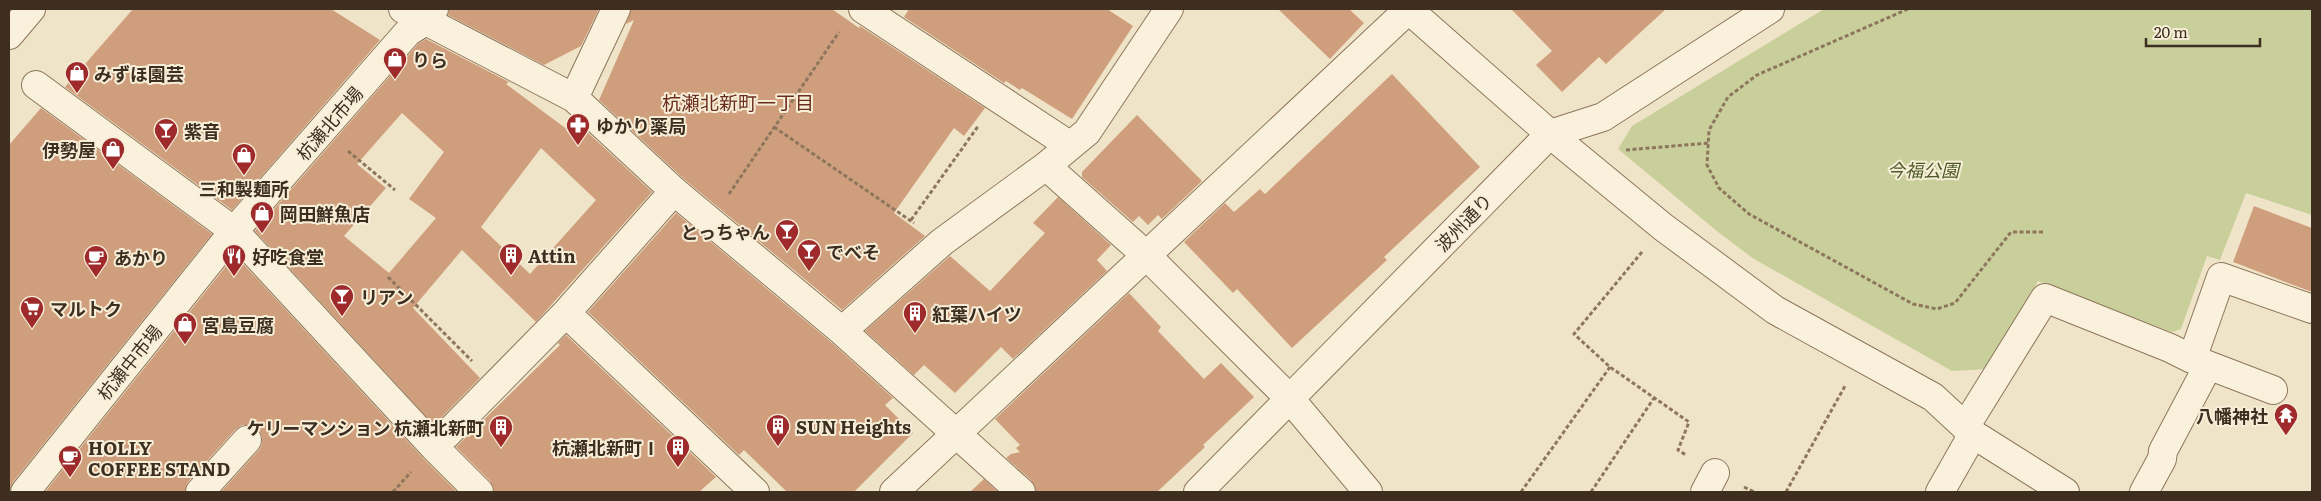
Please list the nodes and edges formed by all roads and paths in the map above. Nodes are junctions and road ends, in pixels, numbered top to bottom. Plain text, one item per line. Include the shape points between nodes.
1 (31, 9) edge
2 (403, 9) edge
3 (616, 9) edge
4 (1408, 9) edge
5 (1770, 9) edge
6 (1908, 9) edge
7 (1162, 11) edge
8 (431, 14) edge
9 (854, 17) edge
10 (9, 35) edge
11 (36, 84) dead end
12 (574, 98) junction
13 (998, 98) junction
14 (774, 128) junction
15 (323, 130) junction
16 (1550, 134) junction
17 (1709, 143) junction
18 (1069, 145) junction
19 (1626, 150) dead end
20 (1046, 166) junction
21 (394, 190) dead end
22 (674, 191) junction
23 (911, 220) junction
24 (710, 221) junction
25 (1663, 226) junction
26 (234, 231) junction
27 (2042, 232) dead end
28 (942, 242) junction
29 (1147, 256) junction
30 (388, 277) dead end
31 (2312, 309) edge
32 (566, 313) junction
33 (842, 331) junction
34 (1861, 358) junction
35 (2200, 363) junction
36 (1610, 368) junction
37 (496, 384) junction
38 (2273, 390) dead end
39 (1654, 398) junction
40 (1290, 400) junction
41 (1969, 431) junction
42 (958, 434) junction
43 (446, 435) dead end
44 (247, 440) dead end
45 (1710, 483) edge
46 (25, 492) edge
47 (200, 492) edge
48 (479, 492) edge
49 (755, 492) edge
50 (894, 492) edge
51 (1021, 492) edge
52 (1198, 492) edge
53 (1368, 492) edge
54 (1521, 492) edge
55 (1591, 492) edge
56 (1754, 492) edge
57 (1786, 492) edge
58 (1940, 492) edge
59 (2065, 492) edge
60 (2144, 492) edge

1 - 10 street
2 - 8 street
3 - 12 street
4 - 16 street
4 - 29 street
5 - 16 street, 波州通り via 1602,117
6 - 17 path via 1757,75 1728,97 1709,130
7 - 18 street via 1087,132
8 - 12 street
8 - 15 street, 杭瀬北市場 via 408,32
9 - 13 street
9 - 14 path
11 - 26 street
12 - 22 street
13 - 18 street
13 - 23 path
14 - 23 path
14 - 24 path
15 - 21 path
15 - 26 street, 杭瀬北市場
16 - 25 street
16 - 40 street, 波州通り
17 - 19 path
17 - 27 path via 1707,165 1719,188 1749,214 1913,304 1937,309 1955,303 2011,232
18 - 20 street
20 - 28 street
20 - 29 street
22 - 24 street
22 - 32 street
23 - 28 path
24 - 33 street
25 - 34 street via 1775,310
25 - 36 path via 1574,334
26 - 46 street, 杭瀬中市場
26 - 48 street
28 - 33 street
29 - 40 street
29 - 42 street
30 - 37 path
31 - 35 street via 2221,278
32 - 37 street
32 - 49 street
33 - 42 street
34 - 41 street via 1933,397
34 - 57 path
35 - 38 street
35 - 41 street via 2045,298
35 - 60 street via 2162,459
36 - 39 path
36 - 54 path
37 - 43 street
39 - 45 path via 1689,422 1678,450
39 - 55 path
40 - 52 street, 波州通り
40 - 53 street
41 - 58 street
41 - 59 street
42 - 50 street
42 - 51 street
44 - 47 street
45 - 56 path

